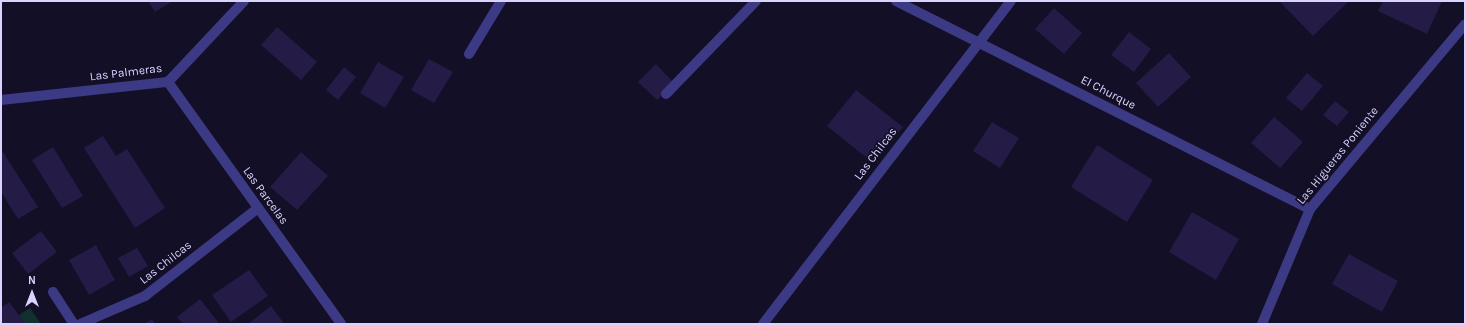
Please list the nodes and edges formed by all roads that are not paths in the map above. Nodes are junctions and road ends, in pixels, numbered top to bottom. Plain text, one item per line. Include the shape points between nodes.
1 (244, 1) edge
2 (501, 1) edge
3 (756, 1) edge
4 (896, 1) edge
5 (1011, 1) edge
6 (1465, 24) edge
7 (978, 42) junction
8 (469, 54) dead end
9 (168, 82) junction
10 (666, 94) dead end
11 (1, 100) edge
12 (258, 208) junction
13 (1310, 209) junction
14 (53, 292) dead end
15 (74, 324) edge
16 (80, 324) edge
17 (341, 324) edge
18 (763, 324) edge
19 (1262, 324) edge

1 - 9 street, Las Palmeras
2 - 8 street
3 - 10 street
4 - 7 street, El Churque
5 - 7 street, Las Chilcas
6 - 13 street, Las Higueras Poniente
7 - 13 street, El Churque
7 - 18 street, Las Chilcas
9 - 11 street, Las Palmeras
9 - 12 street, Las Parcelas
12 - 16 street, Las Chilcas via 145,296
12 - 17 street, Las Parcelas
13 - 19 street, Las Higueras Poniente
14 - 15 street

